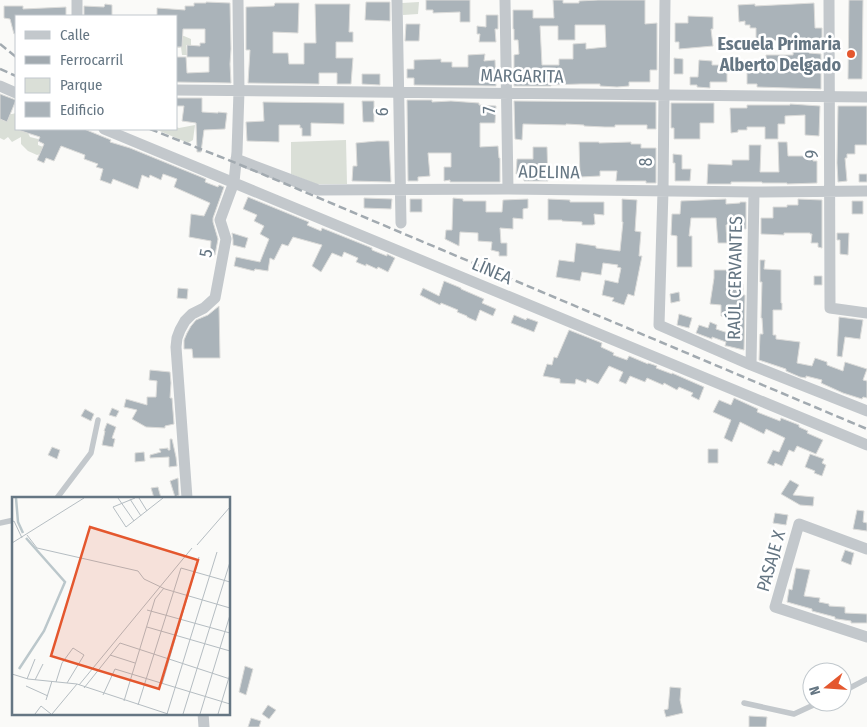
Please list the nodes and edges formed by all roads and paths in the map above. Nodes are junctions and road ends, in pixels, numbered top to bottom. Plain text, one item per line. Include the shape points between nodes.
1 (77, 0) edge
2 (238, 0) edge
3 (397, 0) edge
4 (505, 0) edge
5 (665, 0) edge
6 (829, 0) edge
7 (77, 15) edge
8 (0, 86) edge
9 (178, 90) edge
10 (239, 91) junction
11 (399, 92) junction
12 (15, 93) edge
13 (507, 94) junction
14 (664, 95) junction
15 (830, 97) junction
16 (867, 97) edge
17 (106, 130) edge
18 (236, 159) junction
19 (234, 182) junction
20 (401, 189) junction
21 (508, 189) junction
22 (663, 191) junction
23 (830, 191) junction
24 (867, 191) edge
25 (754, 192) junction
26 (401, 223) dead end
27 (867, 313) edge
28 (751, 365) junction
29 (867, 411) edge
30 (98, 420) dead end
31 (867, 445) edge
32 (58, 497) edge
33 (188, 497) edge
34 (867, 549) edge
35 (867, 637) edge
36 (867, 679) edge
37 (852, 687) edge
38 (744, 703) dead end
39 (802, 710) edge
40 (203, 714) edge
41 (204, 727) edge

1 - 7 street
2 - 10 street, 5
3 - 11 street, 6
4 - 13 street, 7
5 - 14 street, 8
6 - 15 street, 9
8 - 12 street
9 - 10 street, MARGARITA
10 - 11 street, MARGARITA
10 - 18 street, 5
11 - 13 street, MARGARITA
11 - 20 street, 6
13 - 14 street, MARGARITA
13 - 21 street, 7
14 - 15 street, MARGARITA
14 - 22 street, 8
15 - 16 street, MARGARITA
15 - 23 street, 9
17 - 19 street, LÍNEA
18 - 19 street, 5
18 - 20 street, ADELINA via 318,190
19 - 31 street, LÍNEA
19 - 33 street, 5 via 220,216 226,238 215,298 192,314 177,338
20 - 21 street, ADELINA
20 - 26 street, 6
21 - 22 street, ADELINA
22 - 25 street, ADELINA
22 - 28 street, 8 via 659,325
23 - 24 street, ADELINA
23 - 25 street, ADELINA
23 - 27 street, 9 via 830,308
25 - 28 street, RAÚL CERVANTES
28 - 29 street
30 - 32 lane via 91,453
34 - 35 street, PASAJE X via 799,524 775,607
36 - 37 lane
38 - 39 lane via 794,714
40 - 41 street

